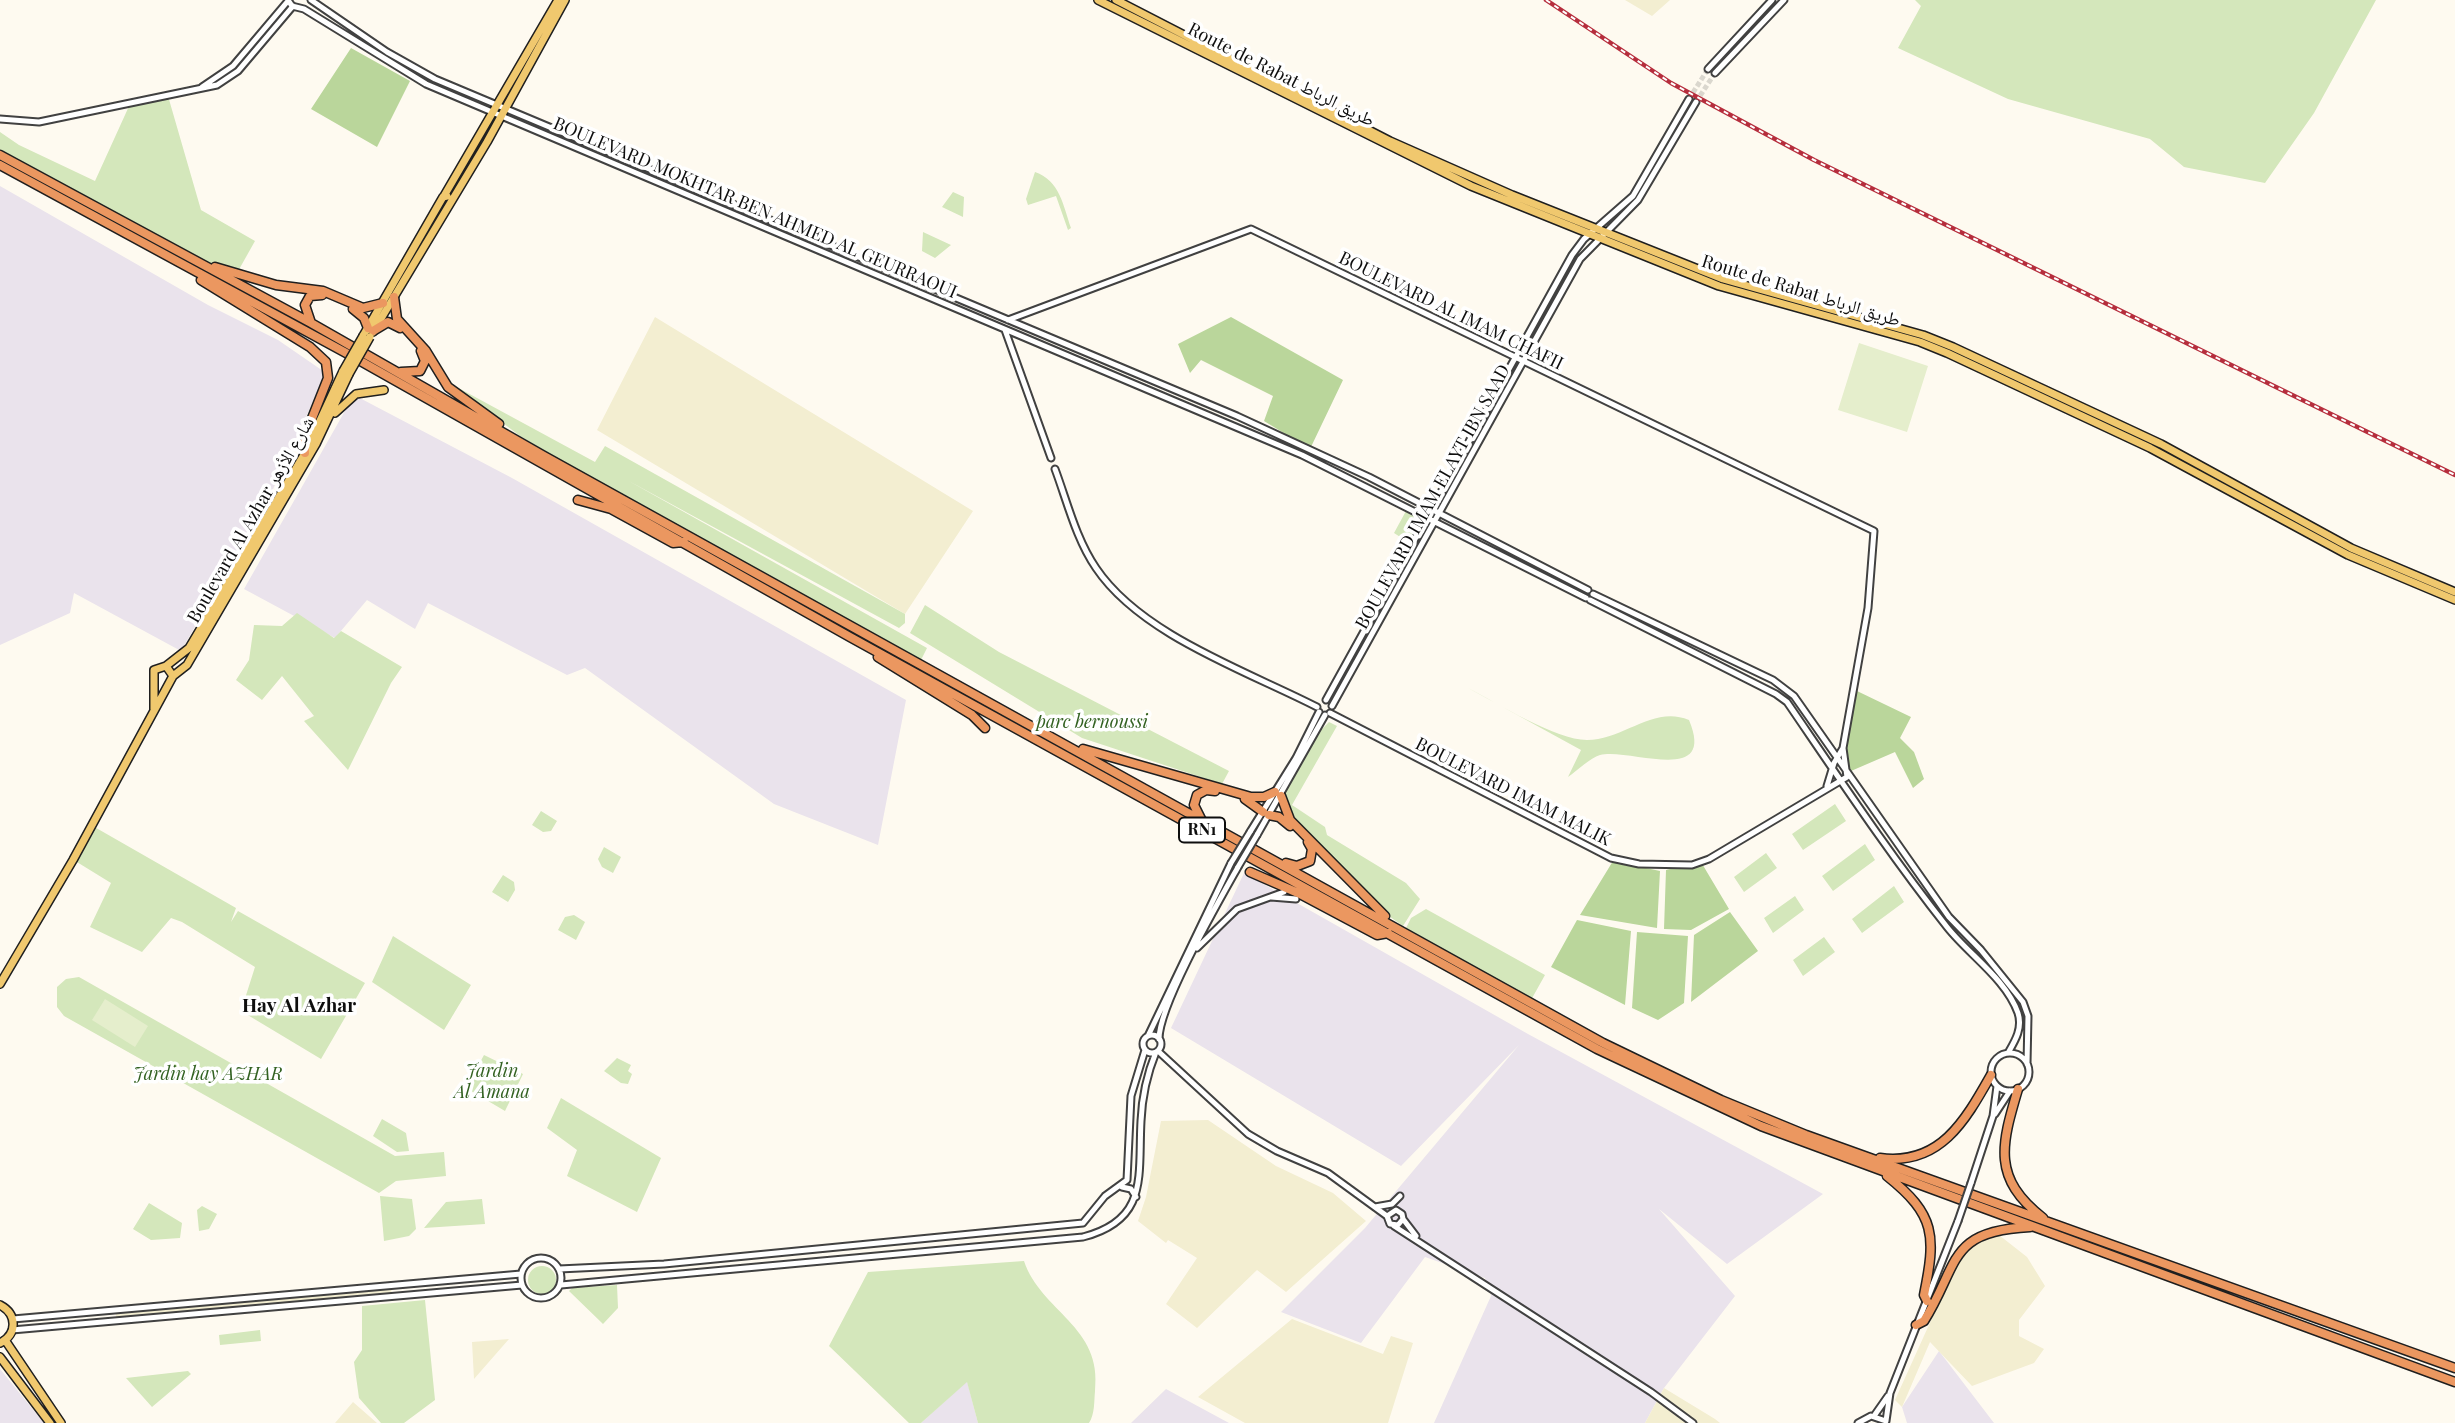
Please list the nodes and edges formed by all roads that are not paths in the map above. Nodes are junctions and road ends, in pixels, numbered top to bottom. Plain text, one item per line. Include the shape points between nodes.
1 (288, 0) edge
2 (306, 0) edge
3 (311, 0) edge
4 (558, 0) edge
5 (565, 0) edge
6 (1098, 0) edge
7 (1116, 0) edge
8 (1772, 0) edge
9 (1784, 0) edge
10 (297, 6) junction
11 (1759, 13) junction
12 (1765, 19) junction
13 (1708, 69) tunnel mouth
14 (232, 71) junction
15 (1715, 73) tunnel mouth
16 (1689, 99) tunnel mouth
17 (1696, 102) tunnel mouth
18 (502, 106) junction
19 (498, 114) junction
20 (0, 119) edge
21 (0, 155) edge
22 (0, 165) edge
23 (446, 201) junction
24 (141, 231) junction
25 (1597, 233) junction
26 (186, 266) junction
27 (394, 297) junction
28 (385, 305) junction
29 (1008, 320) junction
30 (311, 323) junction
31 (1005, 329) junction
32 (368, 333) junction
33 (1518, 356) junction
34 (1525, 360) junction
35 (393, 371) junction
36 (346, 373) junction
37 (384, 390) dead end
38 (1204, 402) junction
39 (1200, 413) junction
40 (304, 453) junction
41 (544, 456) junction
42 (301, 467) junction
43 (578, 500) dead end
44 (1431, 508) junction
45 (1439, 513) junction
46 (1426, 517) junction
47 (1434, 522) junction
48 (684, 542) junction
49 (2455, 593) edge
50 (1589, 596) junction
51 (2455, 600) edge
52 (850, 637) junction
53 (166, 666) junction
54 (173, 676) junction
55 (155, 683) junction
56 (169, 684) junction
57 (1326, 700) junction
58 (1332, 706) junction
59 (1318, 709) junction
60 (153, 713) junction
61 (1328, 714) junction
62 (985, 728) dead end
63 (1039, 729) junction
64 (1843, 748) junction
65 (1837, 757) junction
66 (1833, 767) junction
67 (1846, 771) junction
68 (1841, 781) junction
69 (1827, 786) junction
70 (1278, 794) junction
71 (1266, 814) junction
72 (1201, 819) junction
73 (1271, 858) junction
74 (1250, 872) dead end
75 (1284, 892) dead end
76 (1268, 897) junction
77 (1296, 899) dead end
78 (1388, 933) junction
79 (1406, 933) junction
80 (1194, 950) junction
81 (0, 984) edge
82 (1148, 1037) junction
83 (1159, 1039) junction
84 (1145, 1050) junction
85 (1157, 1052) junction
86 (2008, 1053) junction
87 (2027, 1063) junction
88 (1991, 1075) junction
89 (1997, 1086) junction
90 (2014, 1090) junction
91 (1993, 1116) junction
92 (1865, 1156) junction
93 (1882, 1172) junction
94 (1122, 1187) junction
95 (1400, 1196) dead end
96 (1136, 1197) junction
97 (1375, 1207) junction
98 (1387, 1216) junction
99 (1403, 1219) junction
100 (2048, 1222) junction
101 (1394, 1226) junction
102 (2033, 1227) junction
103 (1424, 1243) junction
104 (559, 1269) junction
105 (521, 1274) junction
106 (561, 1284) junction
107 (522, 1285) junction
108 (1927, 1301) junction
109 (206, 1302) junction
110 (190, 1304) junction
111 (0, 1306) edge
112 (207, 1314) junction
113 (192, 1315) junction
114 (13, 1319) junction
115 (1916, 1325) junction
116 (12, 1330) junction
117 (3, 1342) edge
118 (0, 1357) edge
119 (2455, 1368) edge
120 (2455, 1382) edge
121 (1890, 1393) junction
122 (1874, 1416) junction
123 (1887, 1422) edge
124 (50, 1423) edge
125 (61, 1423) edge
126 (1693, 1423) edge
127 (1858, 1423) edge

1 - 10 street, BOULEVARD MOKHTAR BEN AHMED AL GEURRAOUI
1 - 14 street
2 - 10 street
3 - 18 street, BOULEVARD MOKHTAR BEN AHMED AL GEURRAOUI via 417,70
4 - 18 main road
5 - 18 main road
6 - 25 main road, Route de Rabat طريق الرباط via 1434,169
7 - 25 main road, Route de Rabat طريق الرباط via 1436,163
8 - 11 street
9 - 12 street
10 - 14 street
10 - 19 street, BOULEVARD MOKHTAR BEN AHMED AL GEURRAOUI via 415,78
11 - 12 street
11 - 13 street
12 - 15 street
14 - 20 street via 200,88 39,122
16 - 25 street via 1633,196
17 - 25 street via 1638,200
18 - 19 main road
18 - 29 street, BOULEVARD MOKHTAR BEN AHMED AL GEURRAOUI
19 - 23 main road
19 - 31 street, BOULEVARD MOKHTAR BEN AHMED AL GEURRAOUI
21 - 24 highway, RN1
22 - 26 highway, RN1
23 - 27 main road
23 - 28 main road
24 - 28 highway via 215,267 276,285 323,291 363,308
24 - 30 highway, RN1
25 - 33 street, BOULEVARD IMAM ELAYT IBN SAAD via 1572,255
25 - 34 street, BOULEVARD IMAM ELAYT IBN SAAD
25 - 49 main road, Route de Rabat طريق الرباط via 1723,279 1953,347 2161,444 2351,548
25 - 51 main road, Route de Rabat طريق الرباط via 1719,286 1947,353 2157,451 2348,555
26 - 40 highway via 212,287 310,346 326,362 328,378 306,432
26 - 48 highway, RN1
27 - 28 main road
27 - 41 highway via 397,319 426,351 448,387
28 - 32 main road
29 - 31 street
29 - 33 street, BOULEVARD AL IMAM CHAFII via 1251,229
29 - 38 street, BOULEVARD MOKHTAR BEN AHMED AL GEURRAOUI
30 - 32 highway via 304,305 310,296 320,294 356,310
30 - 35 highway, RN1
31 - 39 street, BOULEVARD MOKHTAR BEN AHMED AL GEURRAOUI
31 - 59 street via 1091,561 1128,605 1153,624
32 - 35 highway via 392,322 424,355 424,366 415,374
32 - 36 main road, bridge
33 - 34 street, BOULEVARD AL IMAM CHAFII
33 - 44 street, BOULEVARD IMAM ELAYT IBN SAAD
34 - 45 street, BOULEVARD IMAM ELAYT IBN SAAD
34 - 64 street, BOULEVARD AL IMAM CHAFII via 1625,413 1874,531 1868,608
35 - 41 highway, RN1
36 - 40 main road, Boulevard Al Azhar شارع الأزهر
36 - 42 main road, Boulevard Al Azhar شارع الأزهر
37 - 42 main road via 361,392 342,404
38 - 39 street
38 - 44 street, BOULEVARD MOKHTAR BEN AHMED AL GEURRAOUI
39 - 46 street, BOULEVARD MOKHTAR BEN AHMED AL GEURRAOUI via 1312,460
40 - 53 main road, Boulevard Al Azhar شارع الأزهر via 188,648
41 - 63 highway, RN1
42 - 54 main road, Boulevard Al Azhar شارع الأزهر via 187,665
43 - 48 highway via 611,509 673,543
44 - 45 street, BOULEVARD MOKHTAR BEN AHMED AL GEURRAOUI
44 - 46 street, BOULEVARD IMAM ELAYT IBN SAAD
45 - 47 street, BOULEVARD IMAM ELAYT IBN SAAD
45 - 50 street, BOULEVARD MOKHTAR BEN AHMED AL GEURRAOUI
46 - 47 street, BOULEVARD MOKHTAR BEN AHMED AL GEURRAOUI
46 - 57 street, BOULEVARD IMAM ELAYT IBN SAAD
47 - 50 street, BOULEVARD MOKHTAR BEN AHMED AL GEURRAOUI
47 - 58 street, BOULEVARD IMAM ELAYT IBN SAAD
48 - 52 highway, RN1
50 - 65 street via 1786,688
50 - 66 street via 1776,694 1787,702
52 - 62 highway via 972,715
52 - 78 highway, RN1
53 - 54 main road
53 - 55 main road via 154,670
54 - 56 main road
55 - 56 main road
55 - 60 main road
56 - 60 main road
57 - 58 street
57 - 59 street
58 - 61 street, BOULEVARD IMAM ELAYT IBN SAAD
59 - 61 street, BOULEVARD IMAM MALIK
59 - 70 street
60 - 81 main road
61 - 69 street, BOULEVARD IMAM MALIK via 1611,858 1664,866 1710,859
61 - 70 street
63 - 70 highway via 1096,753 1251,797
63 - 72 highway, RN1
64 - 65 street
64 - 67 street
65 - 66 street
65 - 67 street
66 - 68 street
66 - 69 street
67 - 68 street via 1846,779
67 - 87 street via 1952,921 2023,1002 2028,1016
68 - 69 street
68 - 86 street via 1949,930 2016,1009 2019,1026
70 - 71 street
70 - 79 highway via 1290,820 1366,901
71 - 72 highway via 1247,800 1206,790 1195,800
71 - 73 highway via 1283,819 1312,849 1310,862 1304,865
71 - 80 street, bridge
71 - 82 street, bridge via 1231,863
72 - 73 highway, RN1
73 - 79 highway, RN1
74 - 78 highway via 1377,935
75 - 76 street
76 - 77 street
76 - 80 street via 1228,915
78 - 93 highway, RN1 via 1685,1093
79 - 92 highway, RN1 via 1615,1048 1721,1100
80 - 83 street via 1161,1023
82 - 83 street
82 - 84 street
83 - 85 street
84 - 85 street
84 - 94 street via 1131,1096 1128,1176
85 - 96 street via 1144,1092
85 - 97 street via 1248,1134 1328,1173
86 - 87 street
86 - 88 street via 1997,1058
87 - 90 street via 2029,1075
88 - 89 street
88 - 92 highway via 1946,1140 1929,1153 1910,1160
89 - 90 street
89 - 91 street
90 - 91 street
90 - 100 highway via 2005,1170 2015,1194
91 - 108 street, bridge
92 - 100 highway, RN1
93 - 102 highway, RN1
93 - 108 highway via 1917,1202 1930,1225 1933,1248 1924,1295
94 - 96 street via 1131,1189
94 - 104 street via 1105,1196 1083,1223 664,1264
95 - 97 street via 1392,1204
96 - 106 street via 1115,1224 1083,1237
97 - 98 street
98 - 99 street via 1396,1210
98 - 101 street
99 - 101 street
99 - 103 street
100 - 119 highway, RN1
101 - 103 street
102 - 115 highway via 1991,1230 1966,1245 1927,1316
102 - 120 highway, RN1
103 - 126 street
104 - 105 street via 550,1259 538,1258 524,1266
104 - 106 street
105 - 107 street
105 - 109 street
106 - 107 street via 552,1296 541,1298 533,1297
107 - 112 street
108 - 115 street
109 - 110 street
109 - 112 street
110 - 113 street
110 - 114 street
111 - 114 main road
112 - 113 street
113 - 116 street
114 - 116 main road
115 - 121 street
116 - 117 main road
117 - 125 main road
118 - 124 main road
121 - 122 street
121 - 123 street
122 - 123 street
122 - 127 street

